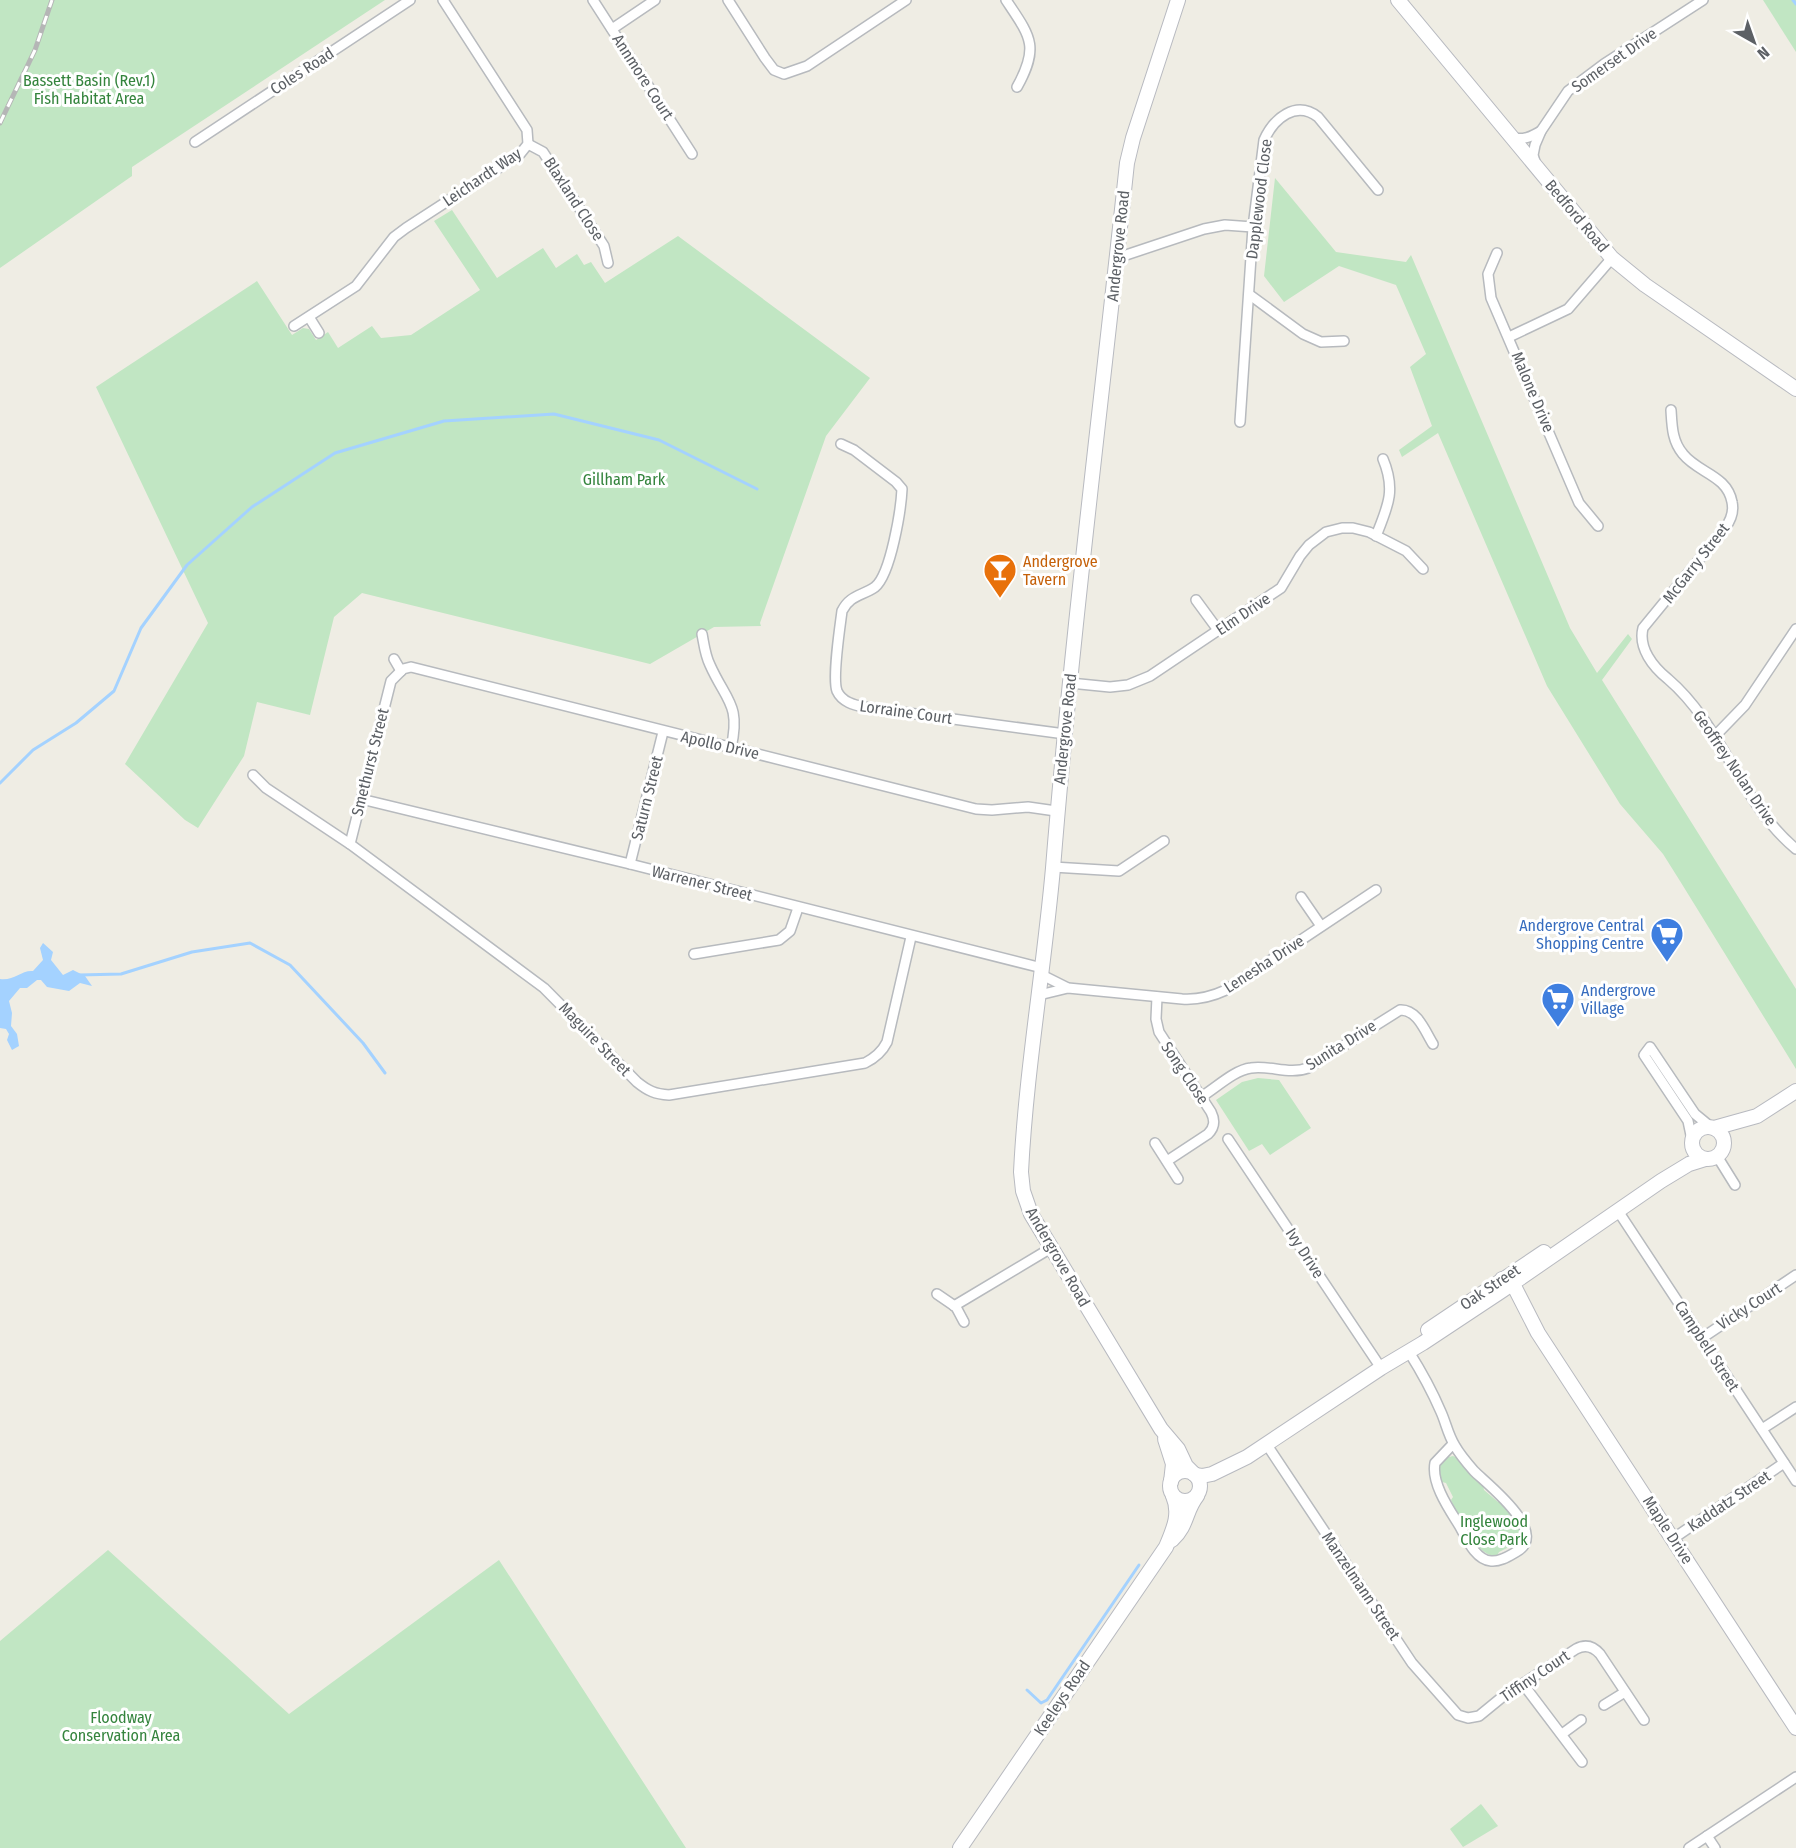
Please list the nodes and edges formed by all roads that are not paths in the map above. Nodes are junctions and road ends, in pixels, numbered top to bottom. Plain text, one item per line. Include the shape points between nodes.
1 (410, 0) edge
2 (443, 0) edge
3 (593, 0) edge
4 (655, 0) edge
5 (728, 0) edge
6 (906, 0) edge
7 (1006, 0) edge
8 (1178, 0) edge
9 (1398, 0) edge
10 (1703, 0) edge
11 (612, 28) junction
12 (1017, 87) dead end
13 (1541, 131) junction
14 (1512, 138) junction
15 (195, 142) dead end
16 (528, 144) junction
17 (692, 154) dead end
18 (1537, 168) junction
19 (1378, 190) dead end
20 (1253, 226) junction
21 (1497, 253) dead end
22 (1117, 258) junction
23 (1612, 258) junction
24 (608, 263) dead end
25 (1250, 295) junction
26 (309, 317) junction
27 (294, 326) dead end
28 (319, 333) dead end
29 (1509, 337) junction
30 (1344, 341) dead end
31 (1796, 389) edge
32 (1671, 410) dead end
33 (1240, 422) dead end
34 (841, 444) dead end
35 (1383, 459) dead end
36 (1598, 526) dead end
37 (1376, 536) junction
38 (1423, 569) dead end
39 (1197, 600) dead end
40 (1796, 629) edge
41 (1218, 630) junction
42 (702, 634) dead end
43 (393, 659) dead end
44 (401, 671) junction
45 (1070, 683) junction
46 (1676, 686) joint
47 (663, 732) junction
48 (1065, 734) junction
49 (1715, 736) junction
50 (731, 748) junction
51 (253, 776) dead end
52 (361, 799) junction
53 (1056, 811) junction
54 (1164, 841) dead end
55 (350, 844) junction
56 (1796, 849) edge
57 (630, 864) junction
58 (1053, 867) junction
59 (1376, 890) dead end
60 (1301, 897) dead end
61 (798, 908) junction
62 (1321, 927) junction
63 (911, 937) junction
64 (694, 954) dead end
65 (1042, 972) junction
66 (1068, 988) junction
67 (1039, 995) junction
68 (1157, 997) junction
69 (1433, 1044) dead end
70 (1796, 1092) edge
71 (1202, 1097) junction
72 (1767, 1111) junction
73 (1713, 1128) junction
74 (1228, 1139) dead end
75 (1692, 1142) junction
76 (1155, 1143) dead end
77 (1715, 1155) junction
78 (1167, 1161) junction
79 (1178, 1179) dead end
80 (1661, 1181) junction
81 (1736, 1185) dead end
82 (1612, 1214) junction
83 (1051, 1248) junction
84 (1796, 1275) edge
85 (1506, 1284) junction
86 (937, 1294) dead end
87 (954, 1306) junction
88 (964, 1322) dead end
89 (1702, 1338) junction
90 (1408, 1349) junction
91 (1381, 1368) junction
92 (1796, 1407) edge
93 (1161, 1429) junction
94 (1762, 1429) junction
95 (1453, 1444) junction
96 (1266, 1445) junction
97 (1247, 1457) junction
98 (1784, 1463) junction
99 (1194, 1475) junction
100 (1796, 1481) edge
101 (1172, 1489) junction
102 (1197, 1495) junction
103 (1674, 1538) junction
104 (1165, 1548) junction
105 (1523, 1683) junction
106 (1625, 1692) junction
107 (1604, 1705) dead end
108 (1466, 1718) joint
109 (1581, 1720) dead end
110 (1644, 1720) dead end
111 (1796, 1728) edge
112 (1562, 1734) junction
113 (1582, 1762) dead end
114 (1796, 1778) edge
115 (1707, 1836) junction
116 (960, 1848) edge
117 (1689, 1848) edge
118 (1715, 1848) edge

1 - 15 street, Coles Road
2 - 16 street, Leichardt Way via 527,130
3 - 11 street, Annmore Court
4 - 11 street
5 - 6 street via 774,70 784,74 807,66
7 - 12 street via 1028,33 1030,59
8 - 22 street, Andergrove Road via 1127,163
9 - 14 street, Bedford Road
10 - 13 street, Somerset Drive via 1568,91
11 - 17 street, Annmore Court
13 - 14 street via 1521,140
13 - 18 street, Somerset Drive via 1534,145
14 - 18 street, Bedford Road
16 - 24 street, Blaxland Close via 543,152 604,246
16 - 26 street, Leichardt Way via 520,154 394,237 356,286
18 - 23 street, Bedford Road
19 - 20 street, Dapplewood Close via 1318,117 1308,109 1297,109 1269,129 1264,140
20 - 22 street via 1204,228
20 - 25 street, Dapplewood Close
21 - 29 street, Malone Drive via 1488,284
22 - 45 street, Andergrove Road
23 - 29 street via 1568,309
23 - 31 street, Bedford Road
25 - 30 street via 1303,334 1321,342
25 - 33 street, Dapplewood Close
26 - 27 street, Leichardt Way
26 - 28 street
29 - 36 street, Malone Drive via 1579,503
32 - 46 street, McGarry Street via 1672,433 1680,450 1690,462 1723,483 1732,505 1725,528 1643,628 1641,639 1647,654
34 - 48 street, Lorraine Court via 902,489 894,542 882,580 846,603 842,611 837,692 850,704 864,707
35 - 37 street via 1391,486
37 - 38 street, Elm Drive via 1409,554
37 - 41 street, Elm Drive via 1353,528 1326,532 1300,556 1281,588
39 - 41 street
40 - 49 street via 1745,705
41 - 45 street, Elm Drive via 1150,676 1128,685
42 - 50 street via 710,666 734,710
43 - 44 street
44 - 47 street, Apollo Drive via 411,667
44 - 52 street, Smethurst Street via 391,681
45 - 48 street, Andergrove Road
46 - 49 street, Geoffrey Nolan Drive
47 - 50 street, Apollo Drive
47 - 57 street, Saturn Street
48 - 53 street, Andergrove Road
49 - 56 street, Geoffrey Nolan Drive via 1761,809
50 - 53 street, Apollo Drive via 976,809 1028,807
51 - 55 street, Maguire Street
52 - 55 street, Smethurst Street
52 - 57 street, Warrener Street
53 - 58 street, Andergrove Road
54 - 58 street via 1119,871
55 - 63 street, Maguire Street via 544,988 637,1082 658,1094 873,1060 887,1042
57 - 61 street, Warrener Street
58 - 65 street, Andergrove Road
59 - 62 street, Lenesha Drive
60 - 62 street
61 - 63 street, Warrener Street
61 - 64 street via 790,931 779,940
62 - 68 street, Lenesha Drive via 1216,994 1192,1000
63 - 65 street, Warrener Street
65 - 66 street, Lenesha Drive
65 - 67 street, Andergrove Road
66 - 67 street, Lenesha Drive
66 - 68 street, Lenesha Drive
67 - 83 street, Andergrove Road via 1021,1177 1028,1207
68 - 71 street, Song Close via 1159,1032
69 - 71 street, Sunita Drive via 1413,1013 1400,1010 1308,1068 1246,1069
70 - 72 street, Oak Street
71 - 78 street, Song Close via 1213,1116 1212,1130
72 - 73 street, Oak Street
72 - 77 street, Oak Street via 1735,1133
73 - 75 street via 1699,1130
73 - 75 street via 1693,1111 1647,1051 1688,1121
73 - 77 street via 1723,1136
74 - 91 street, Ivy Drive
75 - 77 street via 1696,1154
75 - 80 street, Oak Street via 1674,1170
76 - 78 street
77 - 80 street, Oak Street via 1689,1164
77 - 81 street
78 - 79 street
80 - 82 street, Oak Street
82 - 85 street, Oak Street
82 - 89 street, Campbell Street
83 - 87 street
83 - 93 street, Andergrove Road
84 - 89 street, Vicky Court
85 - 90 street, Oak Street
85 - 103 street, Maple Drive via 1528,1309 1538,1333
86 - 87 street
87 - 88 street
89 - 94 street, Campbell Street
90 - 91 street, Oak Street
90 - 95 street via 1436,1401
91 - 96 street, Oak Street
92 - 94 street
93 - 99 street, Andergrove Road
93 - 101 street, Andergrove Road via 1173,1464
94 - 98 street, Campbell Street
95 - 95 street via 1475,1472 1511,1506 1525,1530 1521,1549 1499,1561 1486,1560 1475,1550 1436,1479 1435,1463
96 - 97 street, Oak Street
96 - 108 street, Manzelmann Street via 1412,1664 1454,1712
97 - 99 street, Oak Street via 1212,1474
97 - 102 street, Oak Street
98 - 100 street, Campbell Street
98 - 103 street, Kaddatz Street
99 - 101 street via 1179,1473 1173,1477
99 - 102 street via 1200,1483
101 - 102 street via 1185,1501
101 - 104 street, Keeleys Road via 1176,1516
102 - 104 street, Keeleys Road via 1184,1526
103 - 111 street, Maple Drive
104 - 116 street, Keeleys Road
105 - 106 street, Tiffiny Court via 1577,1648 1587,1646 1600,1654
105 - 108 street, Tiffiny Court via 1479,1716
105 - 112 street
106 - 107 street
106 - 110 street, Tiffiny Court
109 - 112 street
112 - 113 street
114 - 115 street
115 - 117 street
115 - 118 street

